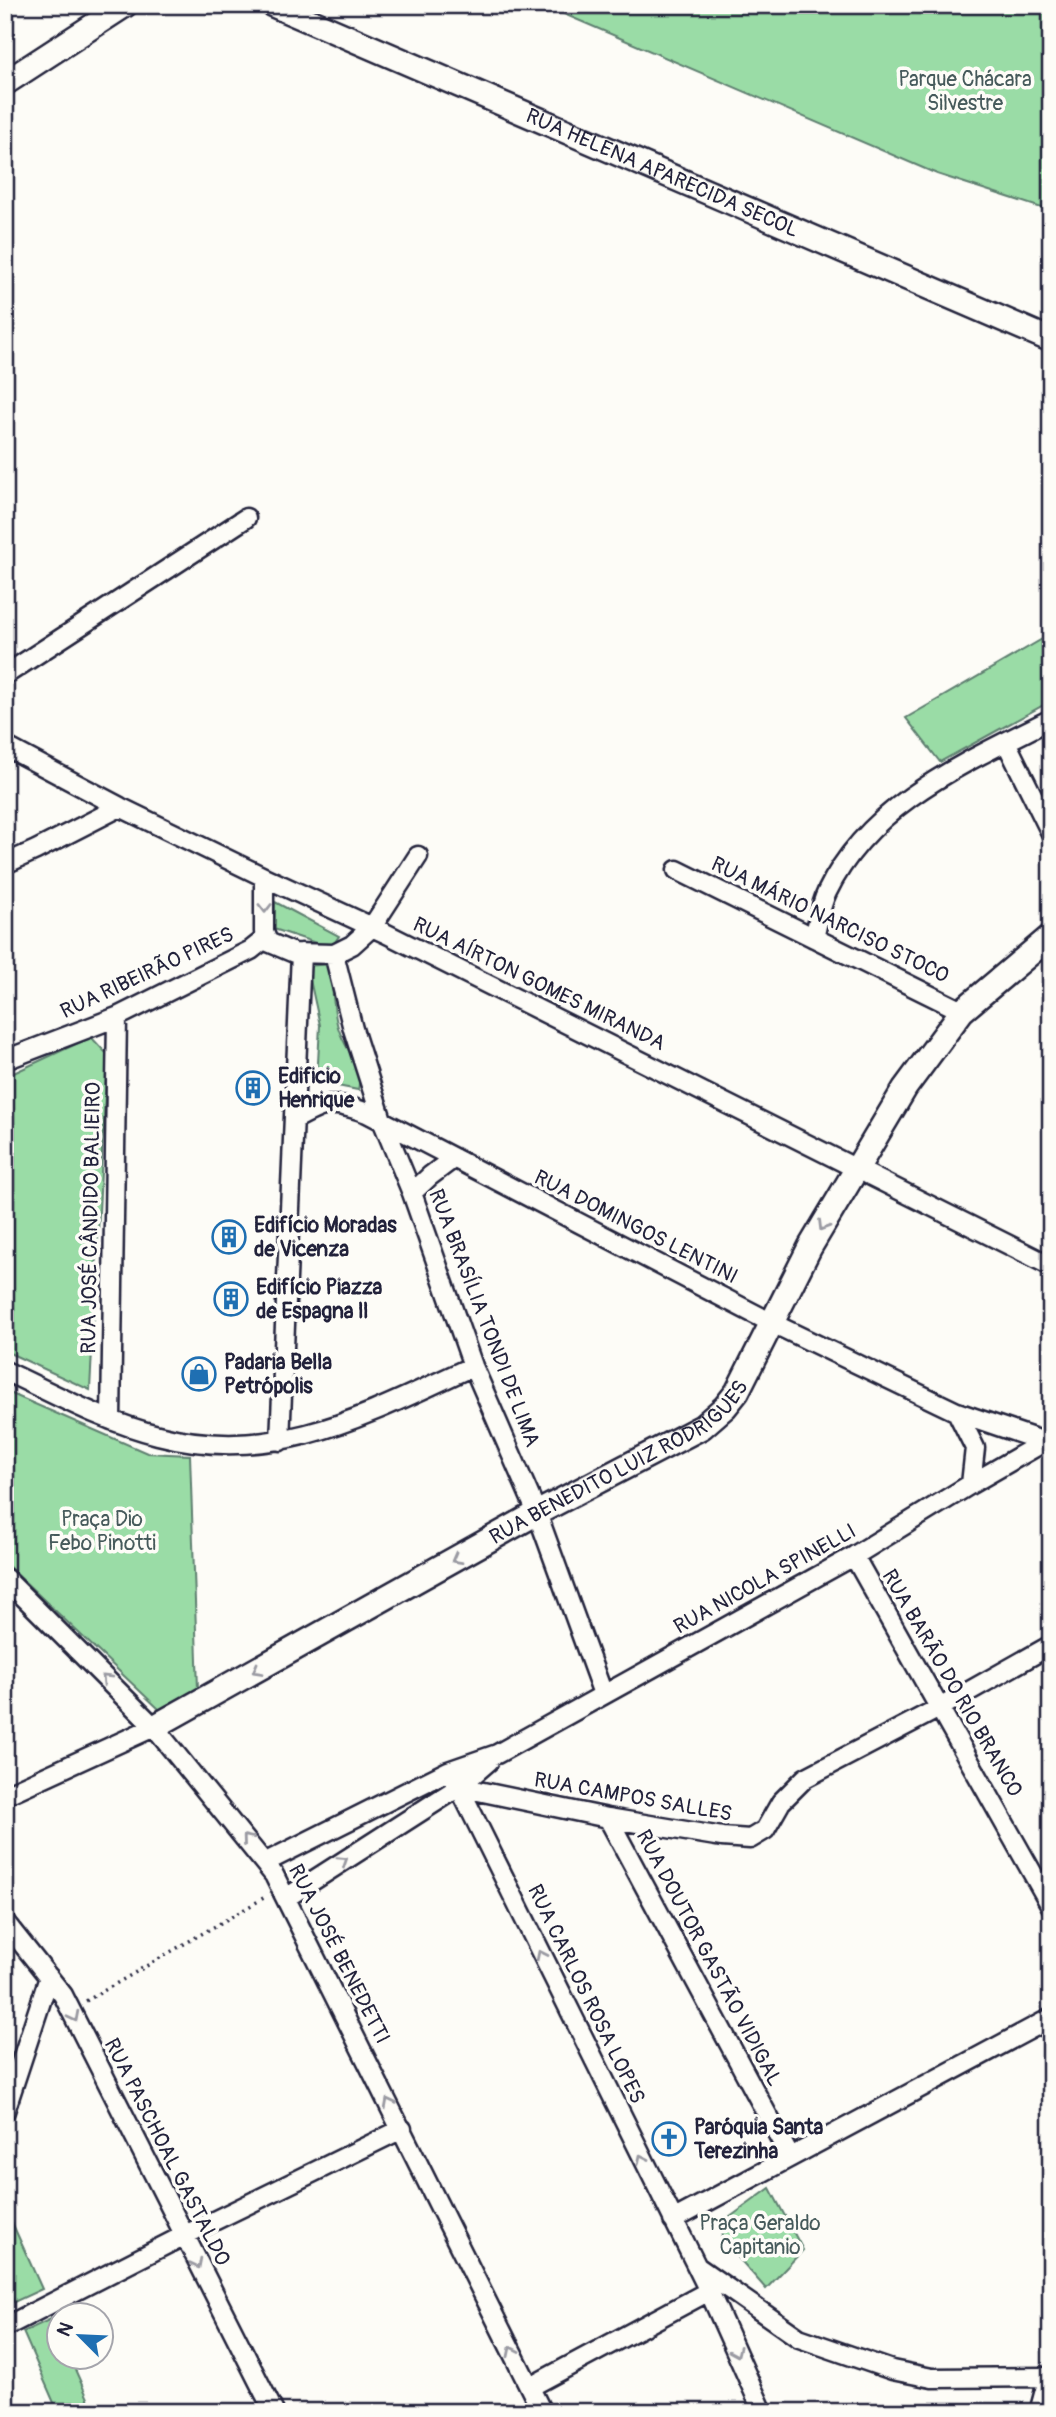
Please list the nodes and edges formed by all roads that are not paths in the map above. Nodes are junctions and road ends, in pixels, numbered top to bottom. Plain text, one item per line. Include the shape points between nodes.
1 (125, 5) edge
2 (273, 5) edge
3 (5, 83) edge
4 (1048, 336) edge
5 (246, 518) dead end
6 (5, 675) edge
7 (1051, 719) edge
8 (1006, 742) junction
9 (5, 746) edge
10 (120, 807) junction
11 (1051, 834) edge
12 (418, 856) dead end
13 (5, 864) edge
14 (677, 870) dead end
15 (264, 877) junction
16 (372, 927) junction
17 (1051, 936) edge
18 (266, 938) junction
19 (814, 938) junction
20 (301, 953) junction
21 (334, 954) junction
22 (962, 1011) junction
23 (117, 1017) junction
24 (5, 1060) edge
25 (294, 1120) junction
26 (382, 1120) junction
27 (454, 1158) junction
28 (858, 1168) junction
29 (412, 1193) junction
30 (1051, 1266) edge
31 (772, 1324) junction
32 (473, 1366) junction
33 (5, 1371) edge
34 (957, 1412) junction
35 (111, 1420) junction
36 (1048, 1440) edge
37 (280, 1441) junction
38 (971, 1484) junction
39 (537, 1513) junction
40 (854, 1556) junction
41 (5, 1578) edge
42 (1051, 1645) edge
43 (603, 1694) junction
44 (941, 1707) junction
45 (154, 1727) junction
46 (497, 1754) junction
47 (448, 1771) junction
48 (458, 1787) junction
49 (5, 1795) edge
50 (608, 1818) junction
51 (266, 1862) junction
52 (283, 1893) junction
53 (1051, 1906) edge
54 (5, 1922) edge
55 (49, 1977) junction
56 (1051, 2018) edge
57 (5, 2111) edge
58 (402, 2129) junction
59 (790, 2157) junction
60 (673, 2220) junction
61 (183, 2236) junction
62 (696, 2266) junction
63 (709, 2291) junction
64 (5, 2328) edge
65 (1049, 2378) edge
66 (530, 2387) junction
67 (274, 2412) edge
68 (542, 2412) edge
69 (763, 2412) edge
70 (1039, 2412) edge

1 - 3 street
2 - 4 street, RUA HELENA APARECIDA SECOL
5 - 6 street
7 - 8 street
8 - 11 street
8 - 19 street via 912,793 856,844 825,894
9 - 10 street, RUA AÍRTON GOMES MIRANDA
10 - 13 street
10 - 15 street, RUA AÍRTON GOMES MIRANDA
12 - 16 street
14 - 19 street, RUA MÁRIO NARCISO STOCO
15 - 16 street, RUA AÍRTON GOMES MIRANDA
15 -> 18 street
16 - 21 street
16 - 28 street, RUA AÍRTON GOMES MIRANDA
17 - 22 street, RUA BENEDITO LUIZ RODRIGUES
18 - 20 street
18 - 23 street, RUA RIBEIRÃO PIRES via 251,950
19 - 22 street, RUA MÁRIO NARCISO STOCO
20 - 21 street
20 - 25 street
21 - 26 street, RUA BRASÍLIA TONDI DE LIMA
22 - 28 street, RUA BENEDITO LUIZ RODRIGUES via 905,1088
23 - 24 street, RUA RIBEIRÃO PIRES
23 - 35 street, RUA JOSÉ CÂNDIDO BALIEIRO
25 - 26 street, RUA DOMINGOS LENTINI via 332,1104
25 - 37 street
26 - 27 street, RUA DOMINGOS LENTINI
26 - 29 street, RUA BRASÍLIA TONDI DE LIMA
27 - 29 street
27 - 31 street, RUA DOMINGOS LENTINI
28 - 30 street, RUA AÍRTON GOMES MIRANDA
28 -> 31 street, RUA BENEDITO LUIZ RODRIGUES via 810,1247
29 - 32 street, RUA BRASÍLIA TONDI DE LIMA
31 - 34 street, RUA DOMINGOS LENTINI
31 - 39 street, RUA BENEDITO LUIZ RODRIGUES via 737,1392 702,1427
32 - 37 street via 349,1423
32 - 39 street, RUA BRASÍLIA TONDI DE LIMA
33 - 35 street
34 - 36 street, RUA DOMINGOS LENTINI
34 - 38 street via 975,1448
35 - 37 street via 158,1436 227,1446
36 - 38 street, RUA NICOLA SPINELLI
38 - 40 street, RUA NICOLA SPINELLI
39 - 43 street, RUA BRASÍLIA TONDI DE LIMA
39 -> 45 street, RUA BENEDITO LUIZ RODRIGUES
40 - 43 street, RUA NICOLA SPINELLI
40 - 44 street, RUA BARÃO DO RIO BRANCO
45 -> 41 street, RUA JOSÉ BENEDETTI
42 - 44 street, RUA CAMPOS SALLES
43 - 46 street, RUA NICOLA SPINELLI
44 - 50 street, RUA CAMPOS SALLES via 805,1778 781,1802 765,1830 750,1839
44 - 53 street, RUA BARÃO DO RIO BRANCO
45 - 49 street, RUA BENEDITO LUIZ RODRIGUES
51 -> 45 street, RUA JOSÉ BENEDETTI
46 - 47 street, RUA NICOLA SPINELLI
46 - 48 street, RUA NICOLA SPINELLI
47 - 48 street
47 - 51 street, RUA NICOLA SPINELLI
48 - 50 street, RUA CAMPOS SALLES
52 -> 48 street, RUA NICOLA SPINELLI
60 -> 48 street, RUA CARLOS ROSA LOPES
50 - 59 street, RUA DOUTOR GASTÃO VIDIGAL
51 - 52 street, RUA JOSÉ BENEDETTI
58 -> 52 street, RUA JOSÉ BENEDETTI
54 - 55 street, RUA PASCHOAL GASTALDO
55 - 57 street
55 -> 61 street, RUA PASCHOAL GASTALDO via 71,2010
56 - 59 street
58 - 61 street
66 -> 58 street, RUA JOSÉ BENEDETTI
59 - 60 street
60 - 62 street, RUA CARLOS ROSA LOPES
61 - 64 street
61 -> 67 street, RUA PASCHOAL GASTALDO
62 - 63 street, RUA CARLOS ROSA LOPES
62 - 65 street via 799,2338 892,2370 932,2378
63 - 66 street
63 -> 69 street, RUA CARLOS ROSA LOPES
65 - 70 street
66 - 68 street, RUA JOSÉ BENEDETTI

